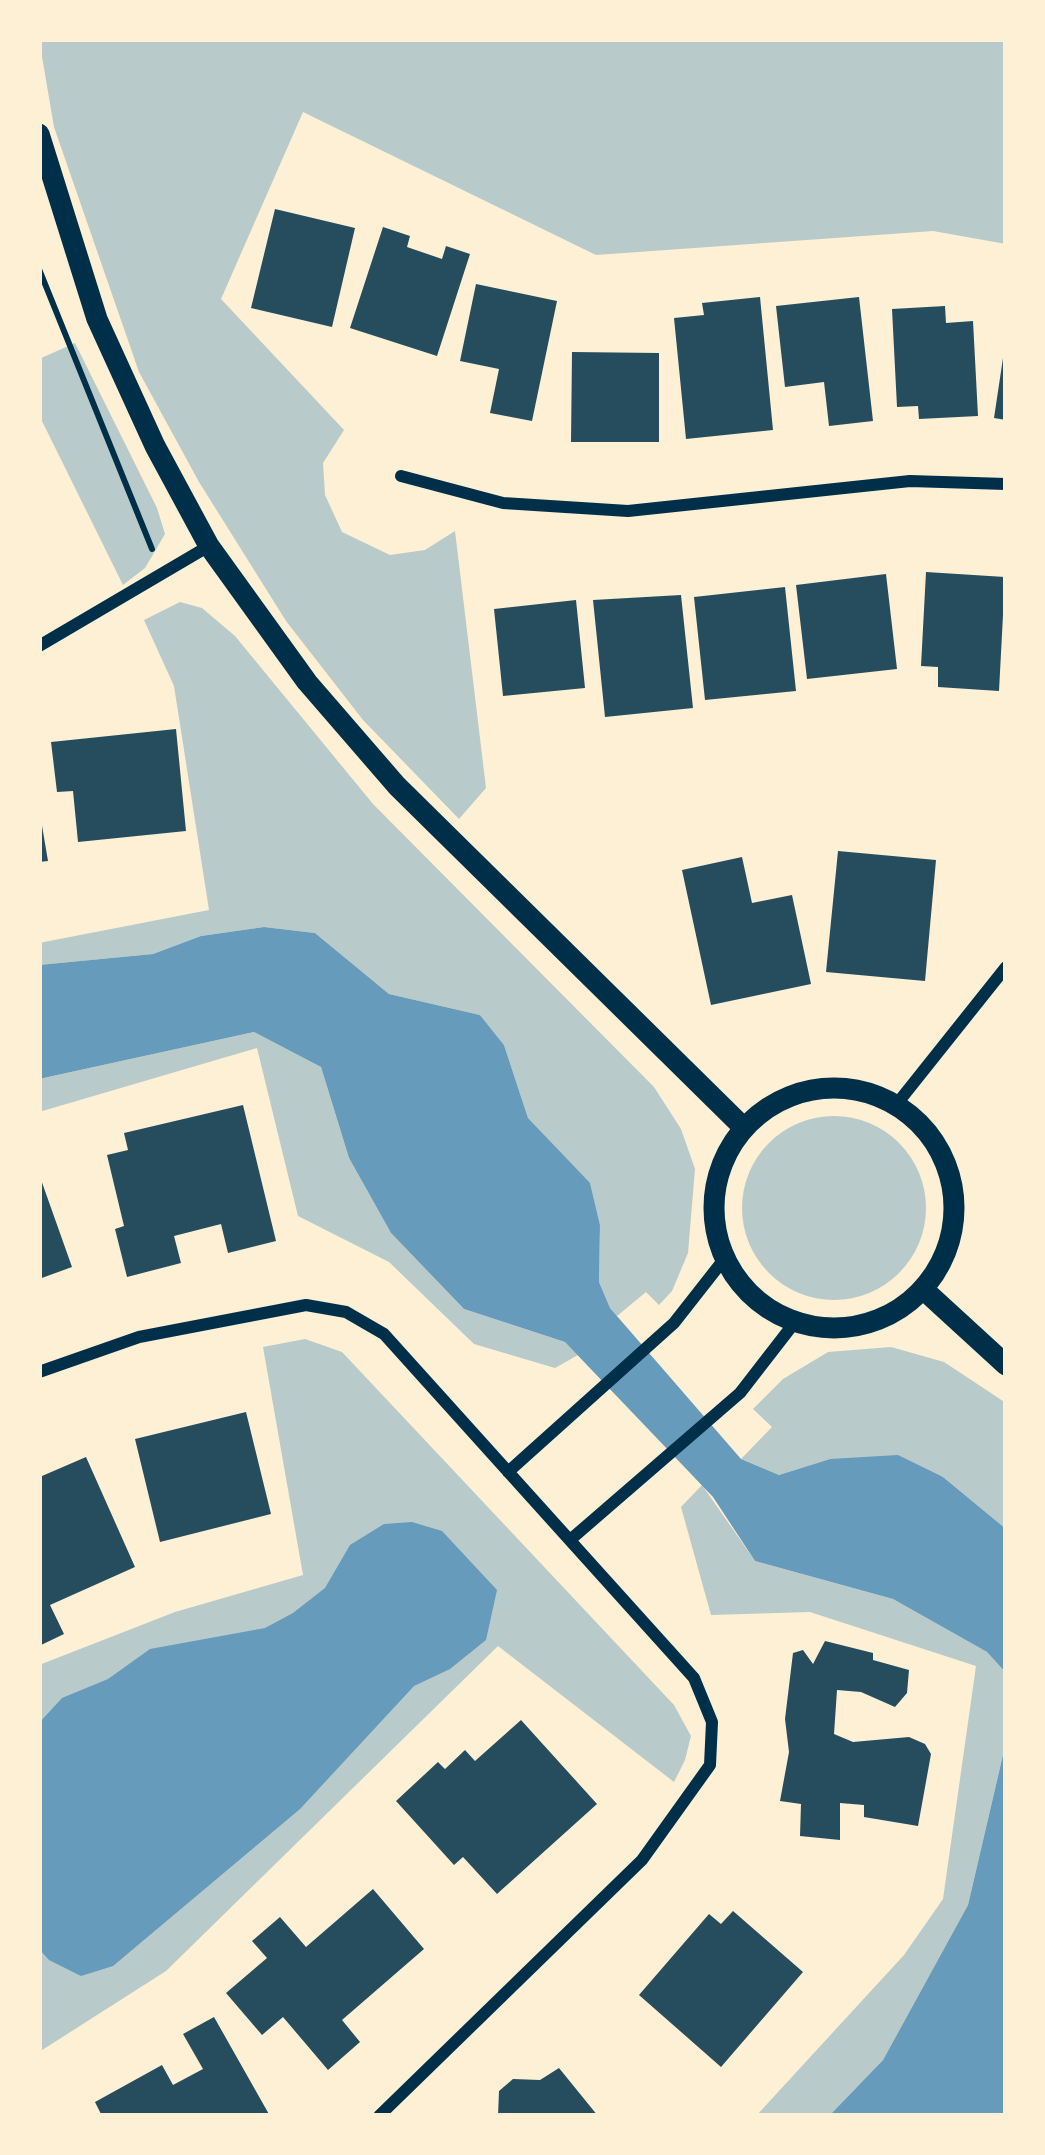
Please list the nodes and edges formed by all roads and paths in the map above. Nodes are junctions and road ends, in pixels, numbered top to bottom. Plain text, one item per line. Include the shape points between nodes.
1 (39, 134) edge
2 (39, 269) edge
3 (400, 476) dead end
4 (1006, 484) edge
5 (209, 546) junction
6 (163, 574) junction
7 (39, 646) edge
8 (1006, 967) edge
9 (896, 1105) junction
10 (744, 1128) junction
11 (725, 1258) junction
12 (922, 1289) junction
13 (795, 1322) junction
14 (1006, 1365) edge
15 (39, 1372) edge
16 (508, 1472) junction
17 (570, 1540) junction
18 (379, 2116) edge

1 - 5 street via 98,319
2 - 6 path
3 - 4 street via 503,502 628,511 910,481
5 - 6 street
5 - 10 street via 307,682 397,786
6 - 7 street
8 - 9 street
9 - 10 street via 852,1088 802,1091
9 - 12 street via 937,1146 953,1202 946,1250
10 - 11 street via 715,1190
11 - 13 street via 742,1286
11 - 16 street via 674,1323
12 - 13 street via 863,1325
12 - 14 street
13 - 17 street via 740,1393
15 - 16 street via 139,1337 306,1305 346,1312 383,1334
16 - 17 street
17 - 18 street via 694,1678 712,1721 710,1765 642,1860

